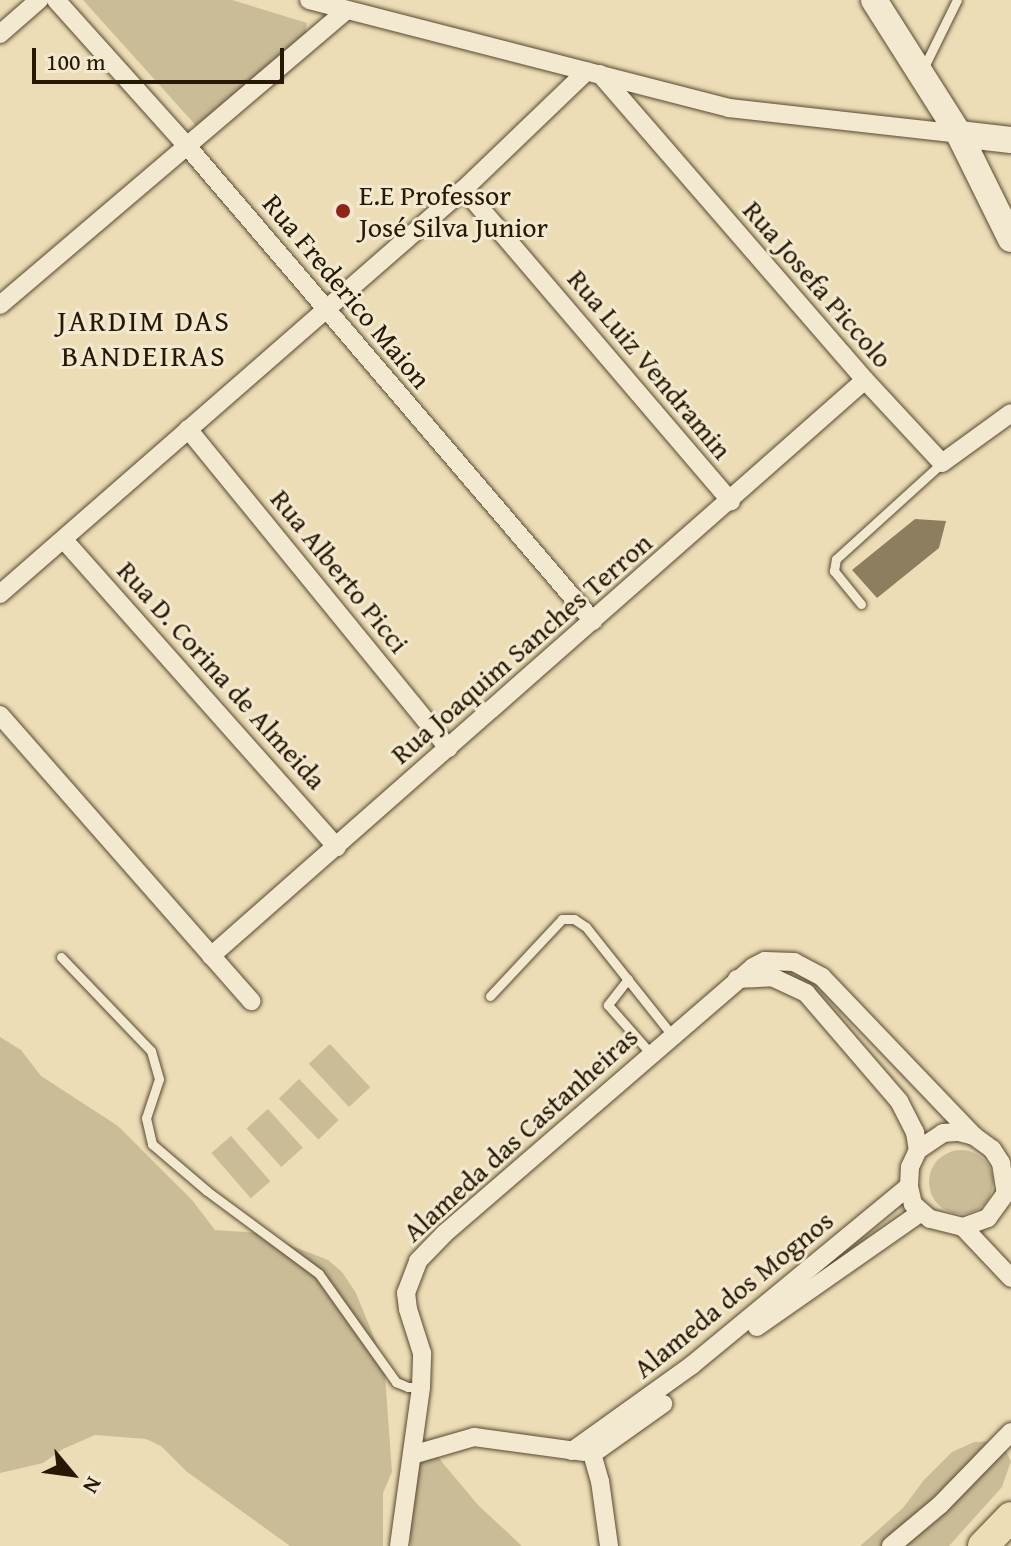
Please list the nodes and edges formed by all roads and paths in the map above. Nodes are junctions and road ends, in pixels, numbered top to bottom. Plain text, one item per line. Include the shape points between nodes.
1 (39, 0) edge
2 (56, 0) edge
3 (309, 0) edge
4 (874, 0) edge
5 (957, 0) edge
6 (347, 10) junction
7 (0, 34) edge
8 (593, 73) junction
9 (920, 74) junction
10 (959, 134) junction
11 (1011, 140) edge
12 (187, 146) junction
13 (464, 189) junction
14 (1011, 239) edge
15 (0, 305) edge
16 (325, 308) junction
17 (865, 380) junction
18 (1011, 413) edge
19 (188, 429) junction
20 (942, 463) junction
21 (731, 502) junction
22 (64, 540) junction
23 (8, 584) edge
24 (0, 594) edge
25 (861, 604) dead end
26 (593, 621) junction
27 (0, 715) edge
28 (448, 748) junction
29 (337, 847) junction
30 (211, 956) junction
31 (61, 957) dead end
32 (628, 979) junction
33 (737, 979) junction
34 (490, 996) dead end
35 (251, 1001) dead end
36 (672, 1035) junction
37 (651, 1054) junction
38 (974, 1136) junction
39 (992, 1149) junction
40 (918, 1150) junction
41 (1011, 1160) edge
42 (909, 1186) junction
43 (1008, 1196) edge
44 (921, 1212) junction
45 (963, 1227) junction
46 (1011, 1278) edge
47 (421, 1387) junction
48 (1011, 1432) edge
49 (591, 1447) junction
50 (412, 1455) junction
51 (1011, 1517) edge
52 (399, 1546) edge
53 (609, 1546) edge
54 (891, 1546) edge
55 (983, 1546) edge

1 - 7 street
2 - 12 street, Rua Frederico Maion
3 - 6 street
4 - 9 main road
5 - 9 lane
6 - 8 street
6 - 12 street
8 - 10 street via 729,108
8 - 13 street
8 - 17 street, Rua Josefa Piccolo
9 - 10 main road
10 - 11 main road
10 - 14 main road
12 - 15 street
12 - 16 street, Rua Frederico Maion
13 - 16 street
13 - 21 street, Rua Luiz Vendramin
16 - 19 street
16 - 26 street, Rua Frederico Maion
17 - 20 street, Rua Josefa Piccolo
17 - 21 street, Rua Joaquim Sanches Terron
18 - 20 street
19 - 22 street
19 - 28 street, Rua Alberto Picci
20 - 25 lane via 836,559 834,571
21 - 26 street, Rua Joaquim Sanches Terron
22 - 23 street
22 - 29 street, Rua D. Corina de Almeida
23 - 24 street
26 - 28 street, Rua Joaquim Sanches Terron
27 - 30 street
28 - 29 street, Rua Joaquim Sanches Terron
29 - 30 street, Rua Joaquim Sanches Terron
30 - 35 street
31 - 47 lane via 151,1051 159,1079 146,1118 152,1144 319,1274 396,1382
32 - 34 lane via 586,927 562,919
32 - 36 lane
32 - 37 lane via 608,1005
33 - 36 street, Alameda das Castanheiras
33 - 38 street, Alameda das Castanheiras via 765,961 779,960 822,977
33 - 40 street via 772,977 806,993 899,1101
36 - 37 street, Alameda das Castanheiras
37 - 47 street, Alameda das Castanheiras via 418,1261 406,1293 422,1353
38 - 39 street
38 - 40 street via 943,1133
39 - 41 street
39 - 43 street via 1001,1163
40 - 42 street
42 - 44 street
42 - 49 street, Alameda dos Mognos
43 - 45 street via 988,1218
44 - 45 street
44 - 49 street, Alameda dos Mognos via 776,1312 700,1375
45 - 46 street
47 - 50 street, Alameda das Castanheiras
48 - 54 street via 940,1505
49 - 50 street via 572,1451 474,1437
49 - 53 street
50 - 52 street, Alameda das Castanheiras
51 - 55 main road

